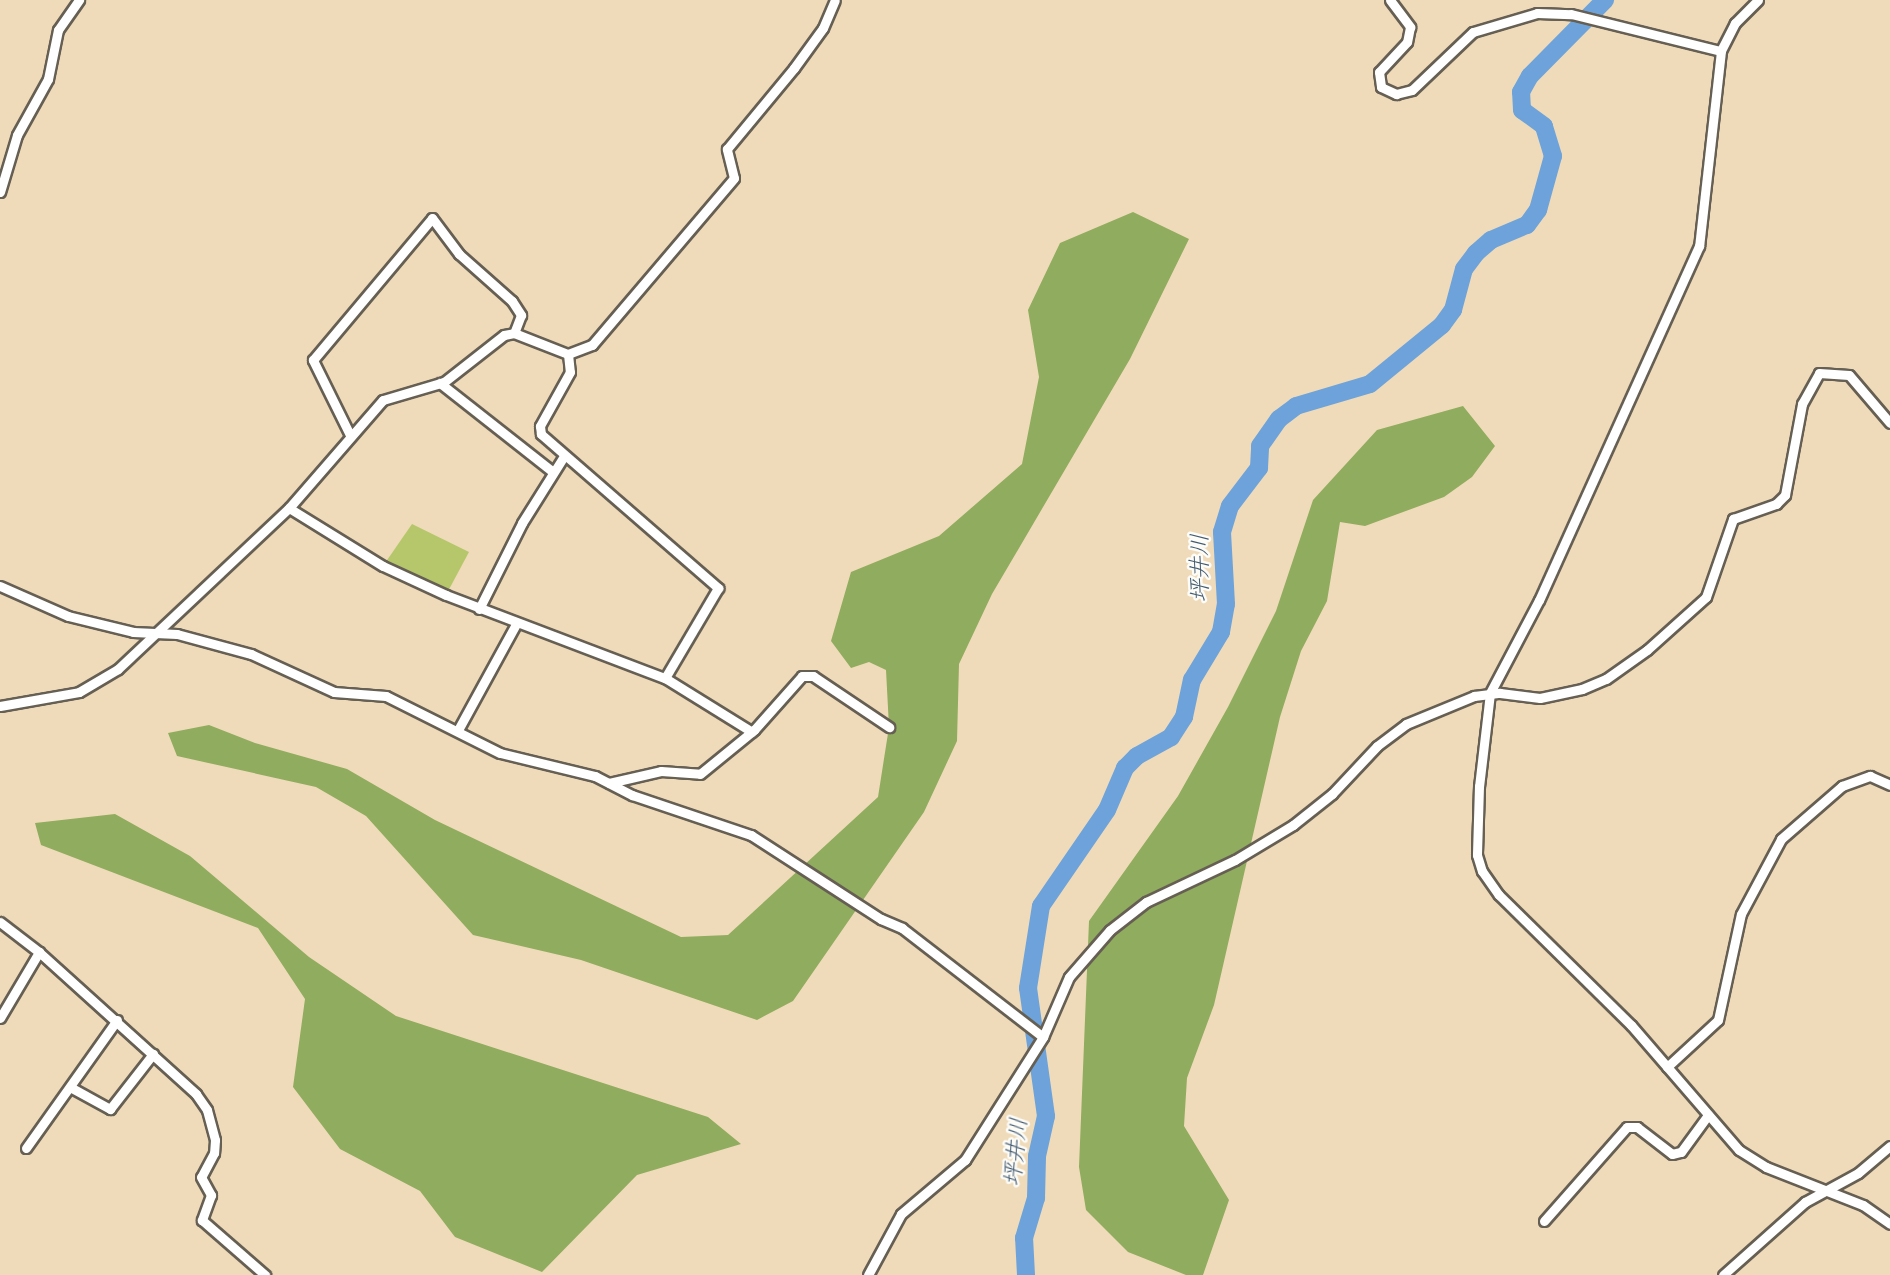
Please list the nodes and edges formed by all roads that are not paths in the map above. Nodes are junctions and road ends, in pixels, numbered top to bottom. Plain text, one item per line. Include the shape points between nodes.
1 (79, 0) edge
2 (835, 0) edge
3 (1390, 0) edge
4 (1758, 0) edge
5 (1721, 51) junction
6 (0, 192) edge
7 (514, 334) junction
8 (568, 354) junction
9 (440, 383) junction
10 (1890, 423) edge
11 (349, 435) junction
12 (564, 456) junction
13 (552, 471) junction
14 (289, 508) junction
15 (0, 586) edge
16 (479, 609) junction
17 (516, 624) junction
18 (155, 633) junction
19 (665, 678) junction
20 (1490, 693) junction
21 (0, 706) edge
22 (889, 727) dead end
23 (458, 730) junction
24 (752, 732) junction
25 (609, 783) junction
26 (1890, 785) edge
27 (0, 922) edge
28 (39, 952) junction
29 (0, 1018) edge
30 (117, 1020) junction
31 (1043, 1038) junction
32 (153, 1054) junction
33 (1667, 1067) junction
34 (69, 1087) junction
35 (1707, 1115) junction
36 (1890, 1146) edge
37 (26, 1149) dead end
38 (1827, 1193) junction
39 (1544, 1221) dead end
40 (1890, 1224) edge
41 (265, 1275) edge
42 (868, 1275) edge
43 (1723, 1275) edge

1 - 6 street via 58,30 48,79 17,135
2 - 8 street via 823,28 727,149 734,178 592,345
3 - 5 street via 1410,27 1407,42 1379,72 1381,87 1396,94 1412,90 1473,32 1537,13 1572,14
4 - 5 street via 1735,23
5 - 20 street via 1699,247 1539,600
7 - 8 street
7 - 9 street via 495,341
7 - 11 street via 520,315 512,301 459,254 432,218 313,360
8 - 12 street via 570,372 540,426 547,443
9 - 11 street via 391,395
9 - 13 street
10 - 20 street via 1849,375 1819,373 1802,404 1785,495 1776,504 1733,519 1700,604 1647,650 1595,684 1546,697
11 - 14 street
12 - 13 street
12 - 19 street via 718,588
13 - 16 street
14 - 16 street via 383,566
14 - 18 street
15 - 18 street via 68,616
16 - 17 street
17 - 19 street
17 - 23 street
18 - 21 street via 94,685
18 - 23 street via 251,654 334,692 386,696
19 - 24 street
20 - 31 street via 1461,699 1406,724 1293,825 1235,860 1146,902 1110,930 1069,977
20 - 33 street via 1475,835 1482,871 1510,906
22 - 24 street via 808,675 788,688
23 - 25 street via 500,753
24 - 25 street via 700,775 661,771
25 - 31 street via 769,845 902,928
26 - 33 street via 1870,776 1842,786 1781,839 1741,914 1718,1020
27 - 28 street
28 - 29 street
28 - 30 street
30 - 32 street
30 - 34 street
31 - 42 street via 965,1160 901,1214
32 - 34 street via 110,1109
32 - 41 street via 196,1094 212,1125 214,1153 201,1180 211,1195 203,1223 233,1243
33 - 35 street
34 - 37 street
35 - 38 street via 1739,1150
35 - 39 street via 1681,1153 1672,1154 1637,1127 1627,1127
36 - 38 street
38 - 40 street via 1863,1205
38 - 43 street via 1805,1202

